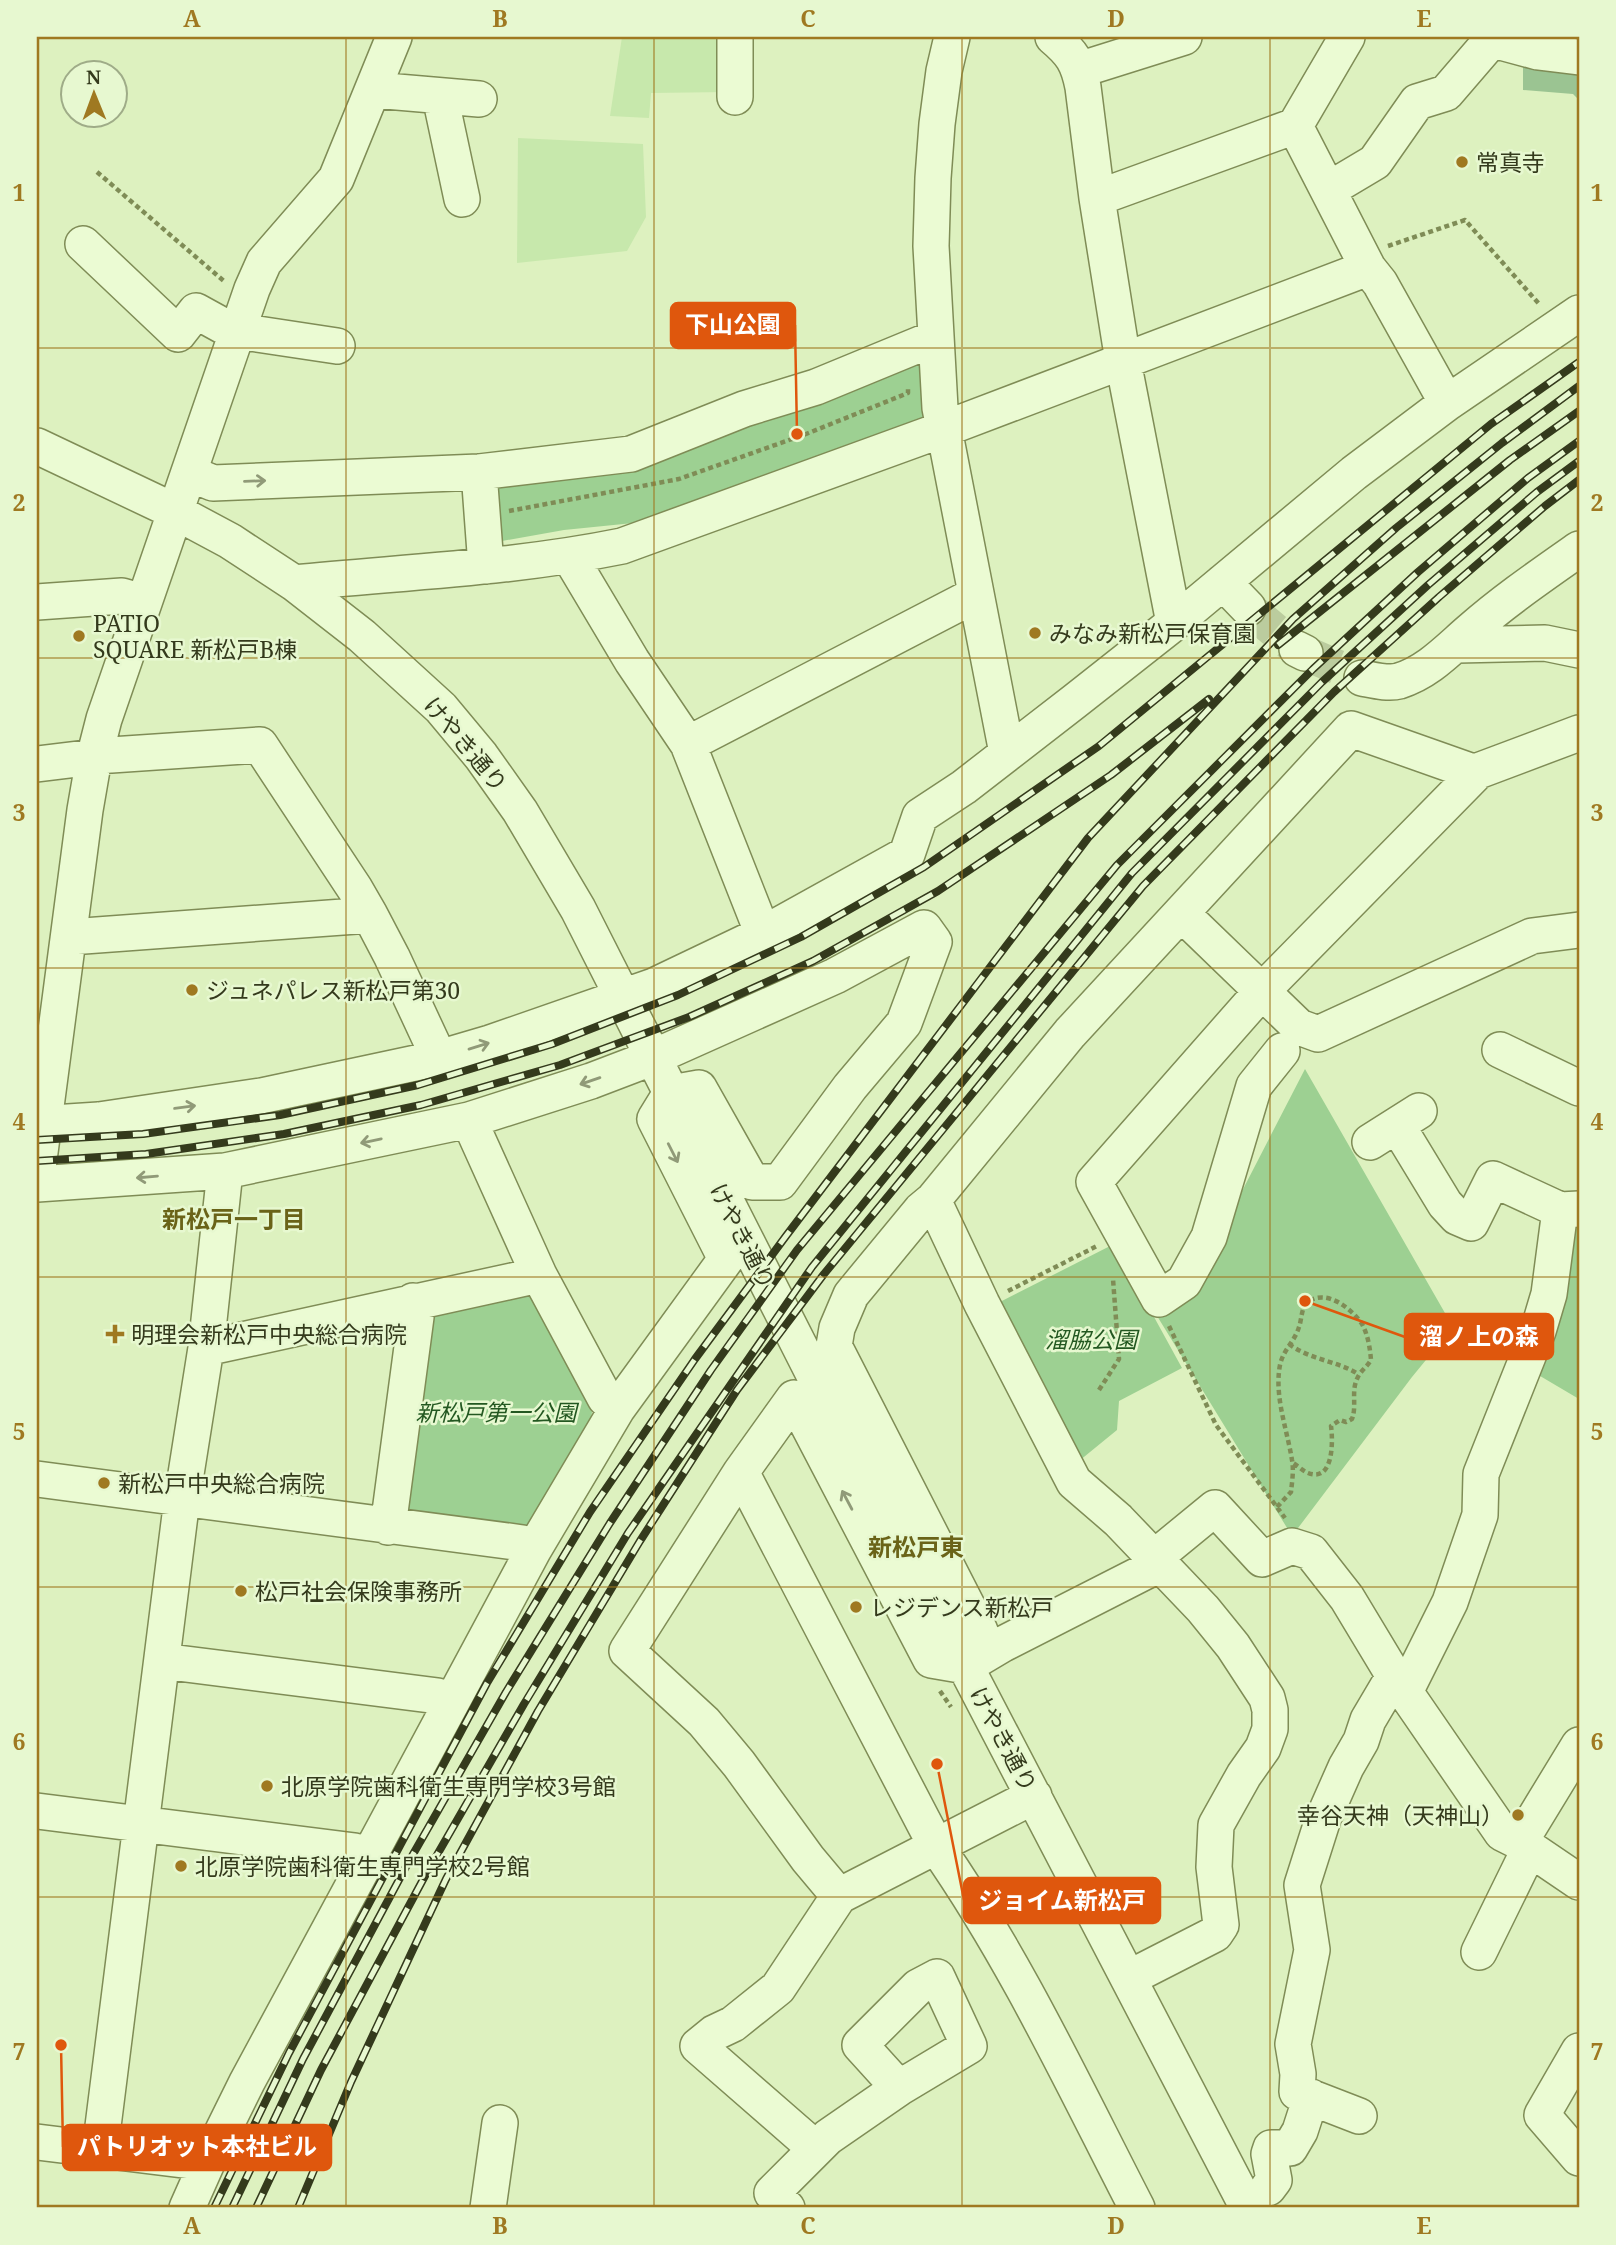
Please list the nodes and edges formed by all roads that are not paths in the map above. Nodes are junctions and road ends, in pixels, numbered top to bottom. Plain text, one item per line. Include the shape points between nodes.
1 (734, 37) edge
2 (952, 37) edge
3 (1053, 37) edge
4 (1184, 37) edge
5 (1347, 37) edge
6 (383, 41) edge
7 (1138, 44) edge
8 (1579, 57) edge
9 (1079, 70) junction
10 (374, 90) junction
11 (440, 96) junction
12 (735, 97) dead end
13 (479, 100) dead end
14 (1296, 126) junction
15 (1328, 190) junction
16 (1097, 198) junction
17 (462, 199) dead end
18 (83, 244) dead end
19 (1365, 262) junction
20 (1569, 320) edge
21 (237, 332) junction
22 (921, 344) junction
23 (337, 346) dead end
24 (1123, 361) junction
25 (1447, 403) junction
26 (944, 429) junction
27 (37, 445) edge
28 (479, 472) junction
29 (189, 473) junction
30 (174, 511) junction
31 (1579, 549) edge
32 (569, 557) junction
33 (486, 566) junction
34 (1223, 582) junction
35 (294, 583) junction
36 (975, 595) junction
37 (143, 601) junction
38 (37, 602) edge
39 (1248, 608) tunnel mouth
40 (1174, 624) junction
41 (1458, 645) junction
42 (1579, 650) edge
43 (1362, 678) tunnel mouth
44 (1579, 733) edge
45 (688, 744) junction
46 (1007, 754) junction
47 (94, 758) junction
48 (37, 764) edge
49 (1478, 771) junction
50 (1181, 913) junction
51 (370, 915) junction
52 (1579, 930) edge
53 (763, 934) junction
54 (70, 937) junction
55 (1262, 991) junction
56 (624, 997) junction
57 (1500, 1050) dead end
58 (1282, 1051) dead end
59 (439, 1058) junction
60 (654, 1058) junction
61 (1579, 1088) edge
62 (671, 1093) junction
63 (469, 1120) junction
64 (40, 1124) edge
65 (1395, 1126) dead end
66 (225, 1171) junction
67 (37, 1175) edge
68 (37, 1184) edge
69 (933, 1200) junction
70 (1570, 1210) edge
71 (539, 1275) junction
72 (413, 1301) junction
73 (206, 1348) junction
74 (617, 1409) junction
75 (741, 1472) junction
76 (37, 1479) edge
77 (182, 1499) junction
78 (388, 1527) junction
79 (534, 1549) junction
80 (1157, 1561) junction
81 (162, 1661) junction
82 (966, 1665) junction
83 (1399, 1684) junction
84 (451, 1701) junction
85 (1579, 1745) edge
86 (1034, 1796) junction
87 (37, 1811) edge
88 (141, 1825) junction
89 (1525, 1845) junction
90 (936, 1846) junction
91 (368, 1858) junction
92 (1579, 1882) edge
93 (839, 1896) junction
94 (1479, 1952) dead end
95 (1129, 1978) junction
96 (1579, 2051) edge
97 (899, 2088) dead end
98 (1311, 2097) junction
99 (1359, 2116) dead end
100 (500, 2123) dead end
101 (37, 2142) edge
102 (816, 2149) junction
103 (100, 2150) junction
104 (1579, 2158) edge
105 (207, 2163) junction
106 (1258, 2198) edge
107 (772, 2203) edge
108 (187, 2208) edge
109 (488, 2208) edge
110 (1137, 2208) edge

1 - 12 street
2 - 22 street via 936,124
3 - 9 street via 1071,52
4 - 7 street
5 - 14 street
6 - 10 street
7 - 9 street
8 - 15 street via 1489,43 1446,93 1417,102 1376,162
9 - 16 street
10 - 11 street
10 - 21 street via 336,178 264,262
11 - 13 street
11 - 17 street
14 - 15 street
14 - 16 street
15 - 19 street
16 - 24 street
18 - 21 street via 178,334 196,311
19 - 24 street
19 - 25 street
20 - 25 street
21 - 23 street
21 - 29 street
22 - 26 street
22 - 28 street via 631,454
24 - 26 street
24 - 40 street
25 - 34 street
26 - 32 street via 663,532
26 - 36 street
27 - 30 street, けやき通り
29 -> 28 street via 213,483
28 - 33 street
29 - 30 street
30 - 35 street, けやき通り
30 - 37 street
31 - 41 street via 1499,608
32 - 33 street
32 - 45 street
33 - 35 street
34 - 39 street
34 - 40 street
35 - 56 street, けやき通り via 362,636 441,708 481,756 550,859
36 - 45 street
36 - 46 street
37 - 38 street via 122,596
37 - 47 street
40 - 46 street
41 - 42 street via 1545,643
41 - 43 street via 1420,673 1392,682
44 - 49 street
45 - 53 street
46 - 53 street via 920,816 907,854
47 - 48 street
47 - 51 street via 260,745
47 - 54 street
49 - 50 street via 1352,729
49 - 55 street
50 - 55 street
50 - 69 street via 1070,1033
51 - 54 street
51 - 59 street
52 - 55 street via 1532,936 1318,1034 1299,1027
53 - 56 street
54 - 64 street
55 - 58 street via 1094,1182 1159,1299 1184,1282 1209,1237 1254,1087
59 -> 56 street
56 - 60 street, けやき通り
57 - 61 street
64 -> 59 street via 261,1097
60 - 62 street, けやき通り
60 - 62 street via 835,976 924,928 934,942 904,1023 780,1182 752,1182 699,1088
60 -> 63 street
62 -> 74 street via 655,1119 726,1259
62 - 82 street, けやき通り
63 -> 66 street
63 - 71 street
64 - 67 street
65 - 70 street via 1457,1217 1471,1223 1493,1179
66 -> 68 street
66 - 73 street
69 - 80 street via 1074,1482
69 - 82 street via 851,1295 834,1346 980,1632
70 - 83 street via 1538,1331 1481,1474 1480,1515 1450,1602
71 - 72 street
71 - 74 street via 606,1398
72 - 73 street
72 - 78 street via 416,1317
73 - 77 street
74 - 79 street
82 -> 75 street via 932,1660 793,1398
75 - 90 street
75 - 93 street via 627,1651 704,1722
76 - 77 street
77 - 78 street
77 - 81 street
78 - 79 street via 523,1543
79 - 84 street
80 - 82 street
80 - 83 street via 1215,1508 1262,1559 1292,1546 1311,1552 1347,1598
80 - 95 street via 1233,1646 1266,1698 1270,1730 1264,1748 1216,1825 1214,1867 1221,1925 1215,1934
81 - 84 street
81 - 88 street
82 - 86 street, けやき通り
83 - 89 street via 1502,1833
83 - 98 street via 1368,1720 1323,1819 1302,1885 1312,1950 1293,2044 1297,2092
84 - 91 street
85 - 89 street
86 - 90 street
86 - 95 street, けやき通り
87 - 88 street
88 - 91 street via 355,1851
88 - 103 street
89 - 92 street
89 - 94 street
90 - 93 street
90 - 110 street via 971,1896 1032,2005
91 - 105 street
93 - 102 street via 778,1988 698,2046
95 - 106 street, けやき通り
96 - 104 street via 1542,2115
97 - 102 street
98 - 99 street
98 - 106 street via 1290,2147 1271,2148 1274,2180
100 - 109 street
101 - 103 street
102 - 107 street
103 - 105 street
105 - 108 street

